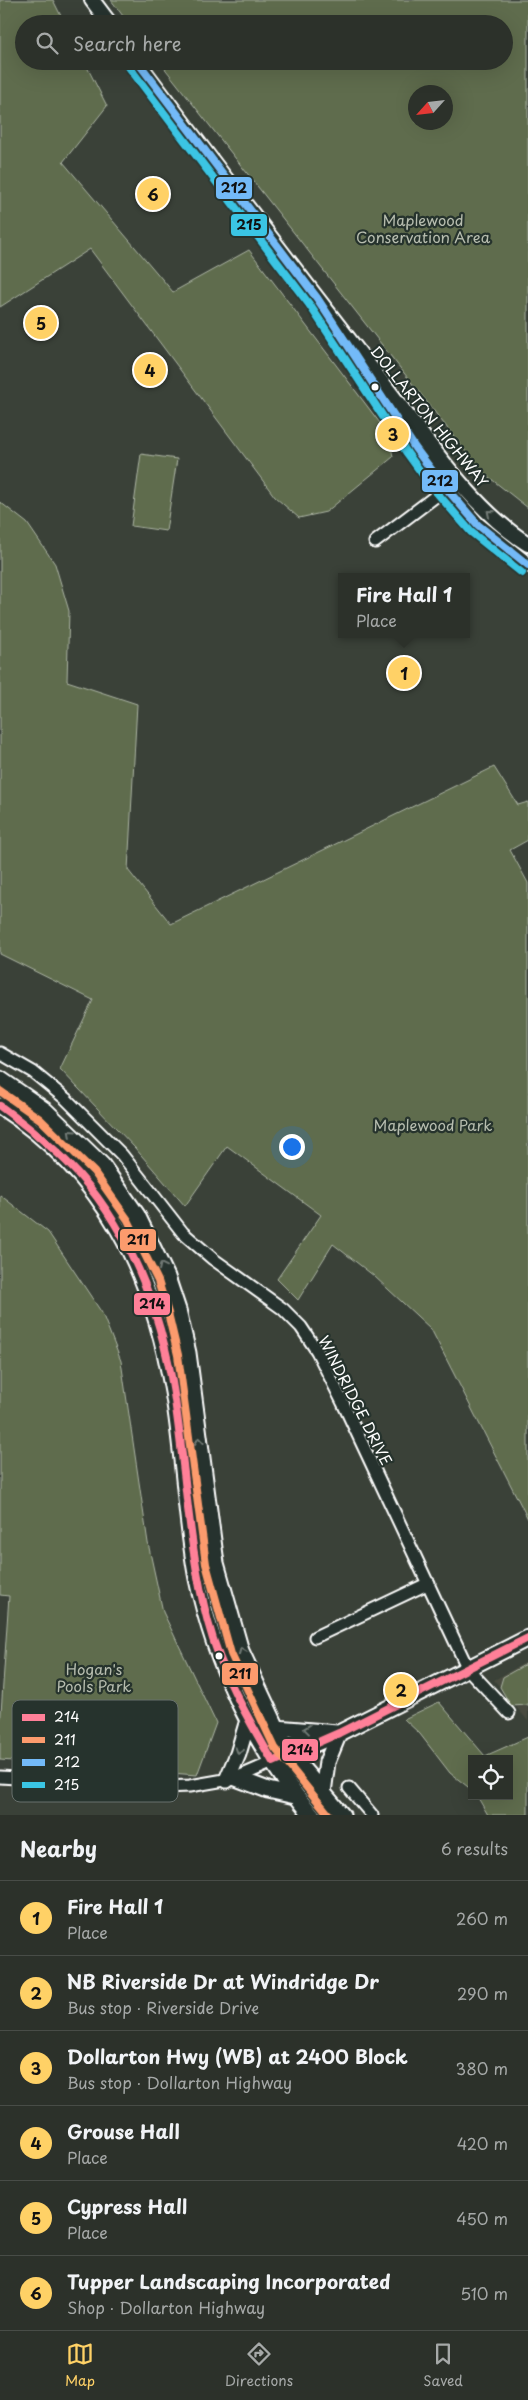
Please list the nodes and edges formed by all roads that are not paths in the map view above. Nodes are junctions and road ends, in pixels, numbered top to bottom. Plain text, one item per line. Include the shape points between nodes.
1 (92, 0) edge
2 (103, 15) edge
3 (144, 70) edge
4 (317, 298) junction
5 (458, 479) junction
6 (446, 488) junction
7 (375, 542) dead end
8 (528, 544) edge
9 (528, 565) edge
10 (0, 1053) edge
11 (0, 1079) edge
12 (0, 1106) edge
13 (429, 1584) junction
14 (315, 1637) dead end
15 (528, 1638) edge
16 (468, 1668) junction
17 (509, 1713) dead end
18 (248, 1720) junction
19 (276, 1728) junction
20 (339, 1733) junction
21 (292, 1754) junction
22 (273, 1762) junction
23 (232, 1779) junction
24 (178, 1786) edge
25 (348, 1788) dead end
26 (323, 1793) junction
27 (295, 1796) junction
28 (312, 1815) edge
29 (342, 1815) edge
30 (372, 1815) edge

1 - 2 street
3 - 4 street, DOLLARTON HIGHWAY
4 - 5 street, DOLLARTON HIGHWAY
4 - 6 street, DOLLARTON HIGHWAY via 415,448
5 - 6 street
8 -> 5 street, DOLLARTON HIGHWAY via 484,508
6 - 7 street
6 - 9 street, DOLLARTON HIGHWAY via 478,524
10 - 13 street, WINDRIDGE DRIVE via 33,1072 66,1099 122,1156 183,1233 213,1259 283,1309 301,1327 343,1403
19 -> 11 main road via 241,1651 225,1601 214,1554 188,1353 167,1277 137,1215 102,1164 46,1111
12 - 18 main road via 61,1154 81,1176 113,1219 150,1295 174,1393 184,1490 208,1624
13 - 14 street
13 - 16 street, WINDRIDGE DRIVE
15 - 16 main road
16 - 17 street, WINDRIDGE DRIVE
16 - 20 main road
18 - 22 main road
18 -> 23 main road
20 -> 19 main road
19 - 21 main road
20 - 21 main road
20 - 26 main road via 327,1762
21 - 22 main road
21 - 26 main road
22 - 23 street
22 - 27 main road
23 - 24 street
23 - 27 main road
25 - 30 street
26 - 29 main road
27 - 28 main road

